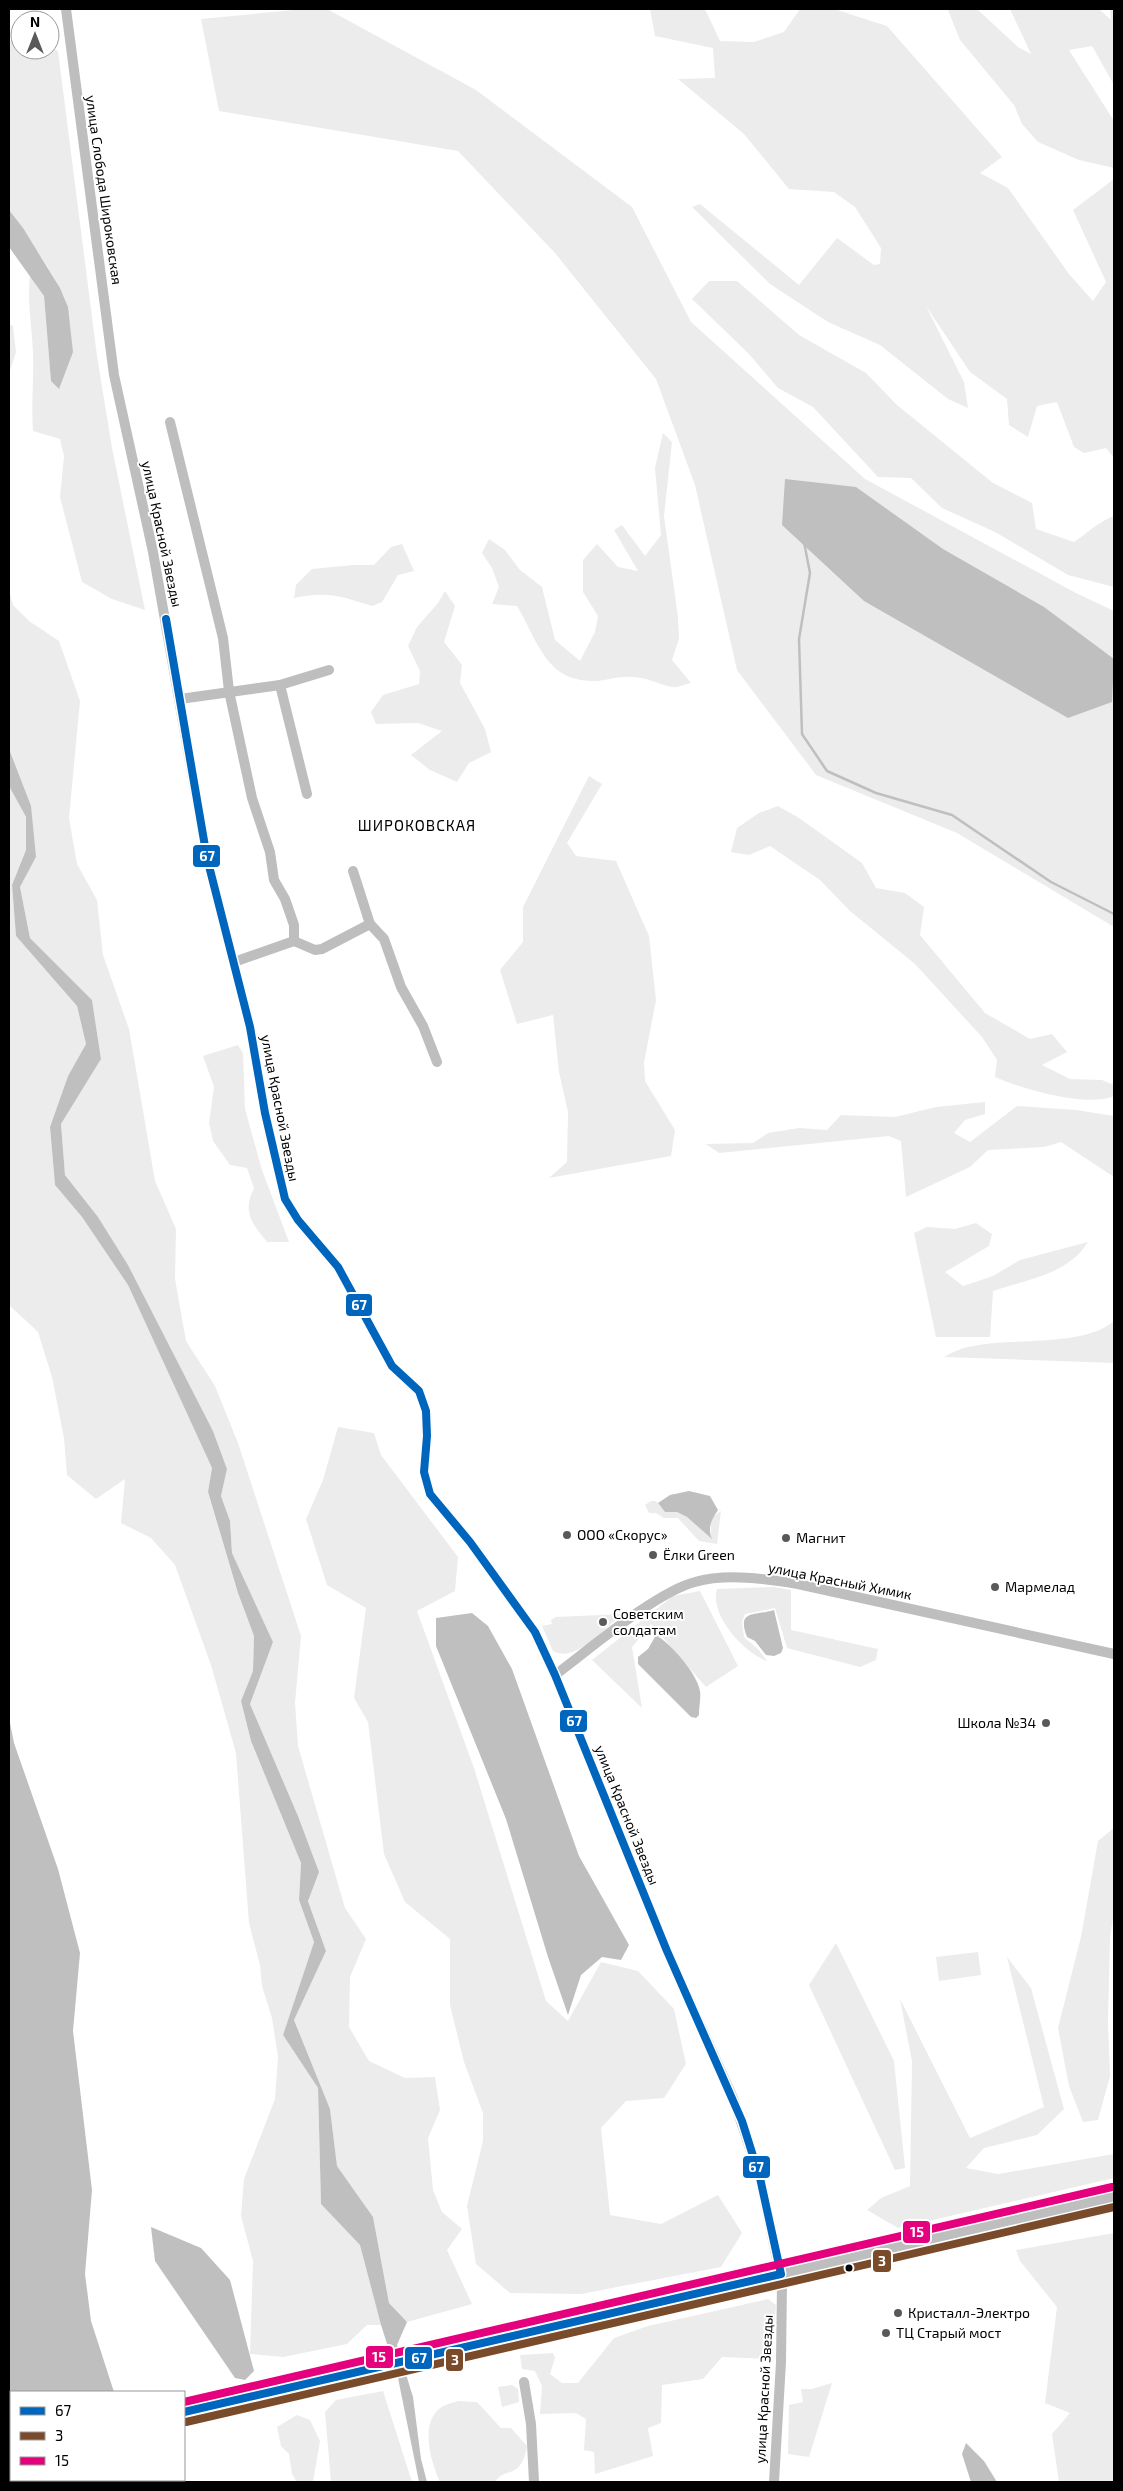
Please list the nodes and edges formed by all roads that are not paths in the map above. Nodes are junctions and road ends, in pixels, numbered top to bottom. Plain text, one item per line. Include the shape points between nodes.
1 (66, 9) edge
2 (114, 375) joint
3 (170, 422) dead end
4 (329, 670) dead end
5 (280, 684) junction
6 (229, 691) junction
7 (180, 699) junction
8 (307, 794) dead end
9 (353, 871) dead end
10 (370, 924) junction
11 (294, 941) junction
12 (234, 962) junction
13 (437, 1062) dead end
14 (1114, 1654) edge
15 (555, 1675) junction
16 (1114, 2197) edge
17 (781, 2274) junction
18 (524, 2382) dead end
19 (185, 2412) edge
20 (534, 2482) edge
21 (774, 2482) edge

1 - 2 street, улица Слобода Широковская
2 - 7 street, улица Красной Звезды via 153,552
3 - 6 street via 223,638
4 - 5 street
5 - 6 street
5 - 8 street
6 - 7 street
6 - 11 street via 252,798 270,852 274,880 294,925
7 - 12 street, улица Красной Звезды via 207,858
9 - 10 street
10 - 11 street via 322,949 315,950
10 - 13 street via 384,939 401,987 423,1026
11 - 12 street
12 - 15 street, улица Красной Звезды via 285,1199 298,1220 338,1267 392,1366 419,1391 426,1411 424,1472 430,1494 470,1542 535,1632
14 - 15 street, улица Красный Химик via 798,1584 758,1579 707,1579 682,1586
15 - 17 street, улица Красной Звезды via 667,1951 742,2121 760,2178
16 - 17 main road
17 - 19 main road
17 - 21 street, улица Красной Звезды via 781,2362
18 - 20 street via 531,2424

